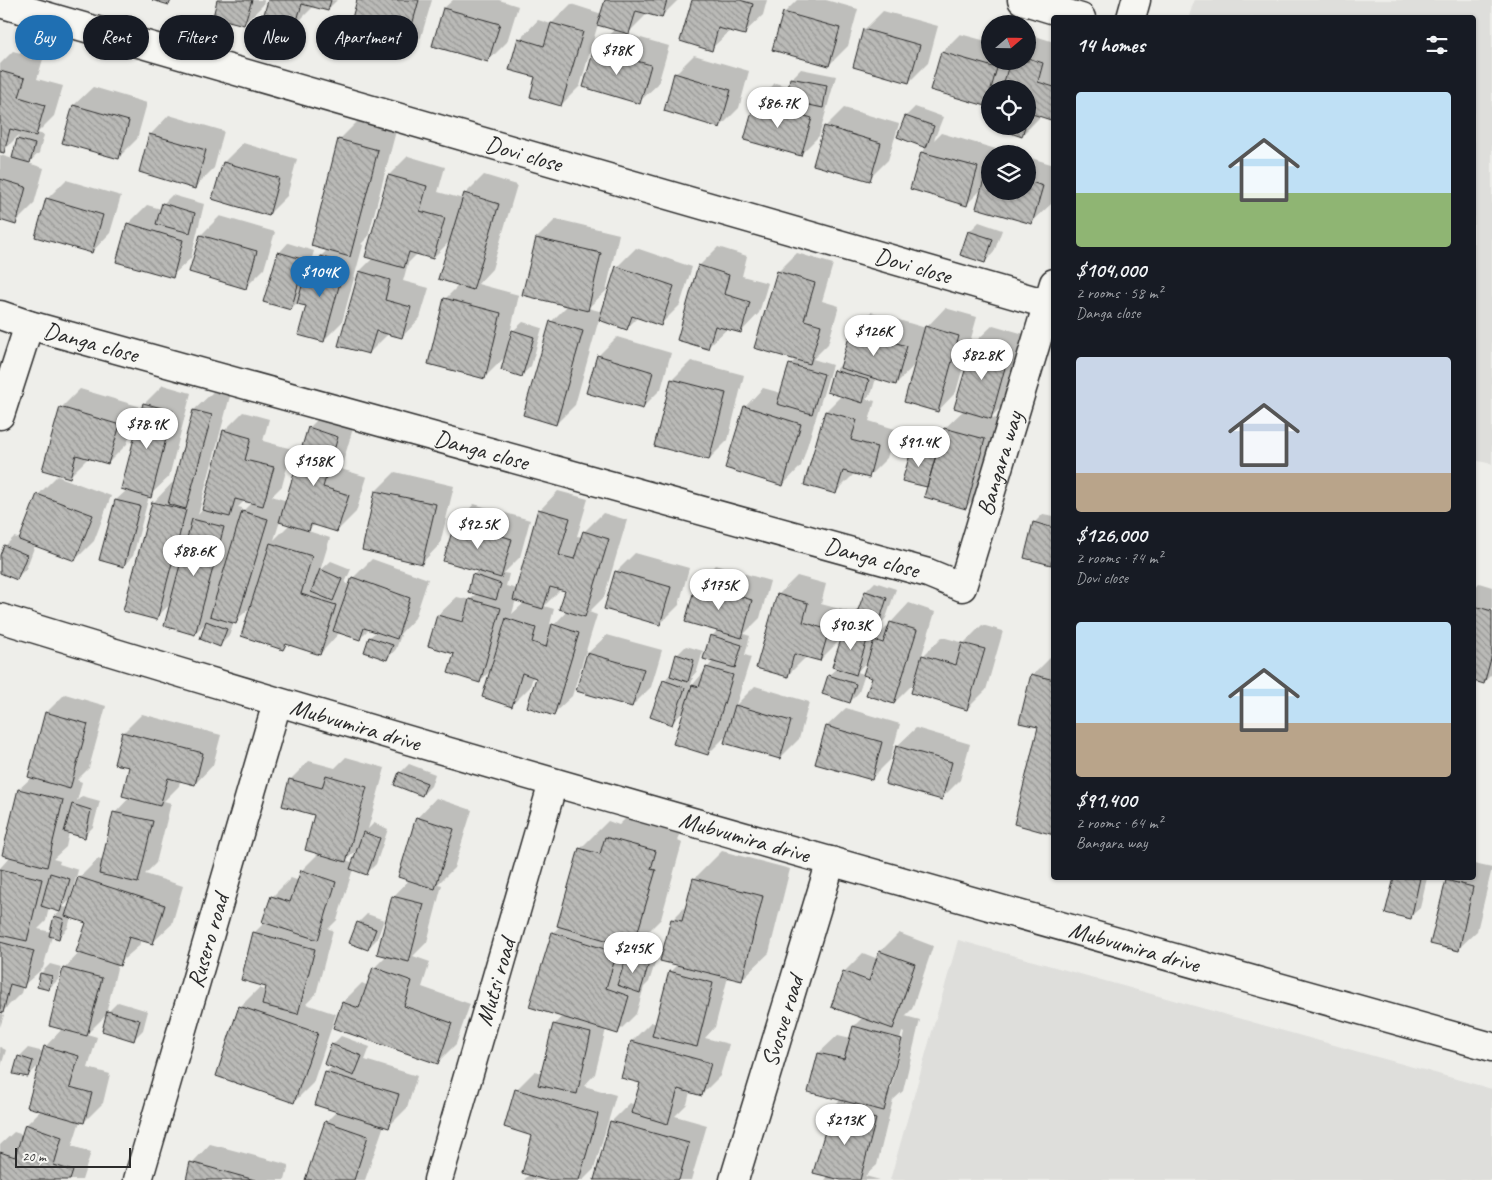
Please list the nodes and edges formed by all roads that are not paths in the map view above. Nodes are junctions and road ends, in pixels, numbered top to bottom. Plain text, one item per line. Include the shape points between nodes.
1 (1022, 0) edge
2 (1136, 0) edge
3 (0, 3) edge
4 (1071, 15) edge
5 (1132, 15) edge
6 (1051, 294) edge
7 (0, 315) edge
8 (29, 325) junction
9 (0, 415) edge
10 (962, 587) joint
11 (0, 618) edge
12 (277, 703) junction
13 (553, 783) junction
14 (831, 862) junction
15 (1492, 1048) edge
16 (138, 1180) edge
17 (438, 1180) edge
18 (734, 1180) edge

1 - 4 street
2 - 5 street
3 - 6 street, Dovi close
6 - 10 street, Bangara way
7 - 8 street, Danga close
8 - 9 street
8 - 10 street, Danga close via 928,573
11 - 12 street, Mubvumira drive
12 - 13 street, Mubvumira drive
12 - 16 street, Rusero road
13 - 14 street, Mubvumira drive
13 - 17 street, Mutsi road
14 - 15 street, Mubvumira drive
14 - 18 street, Svosve road

